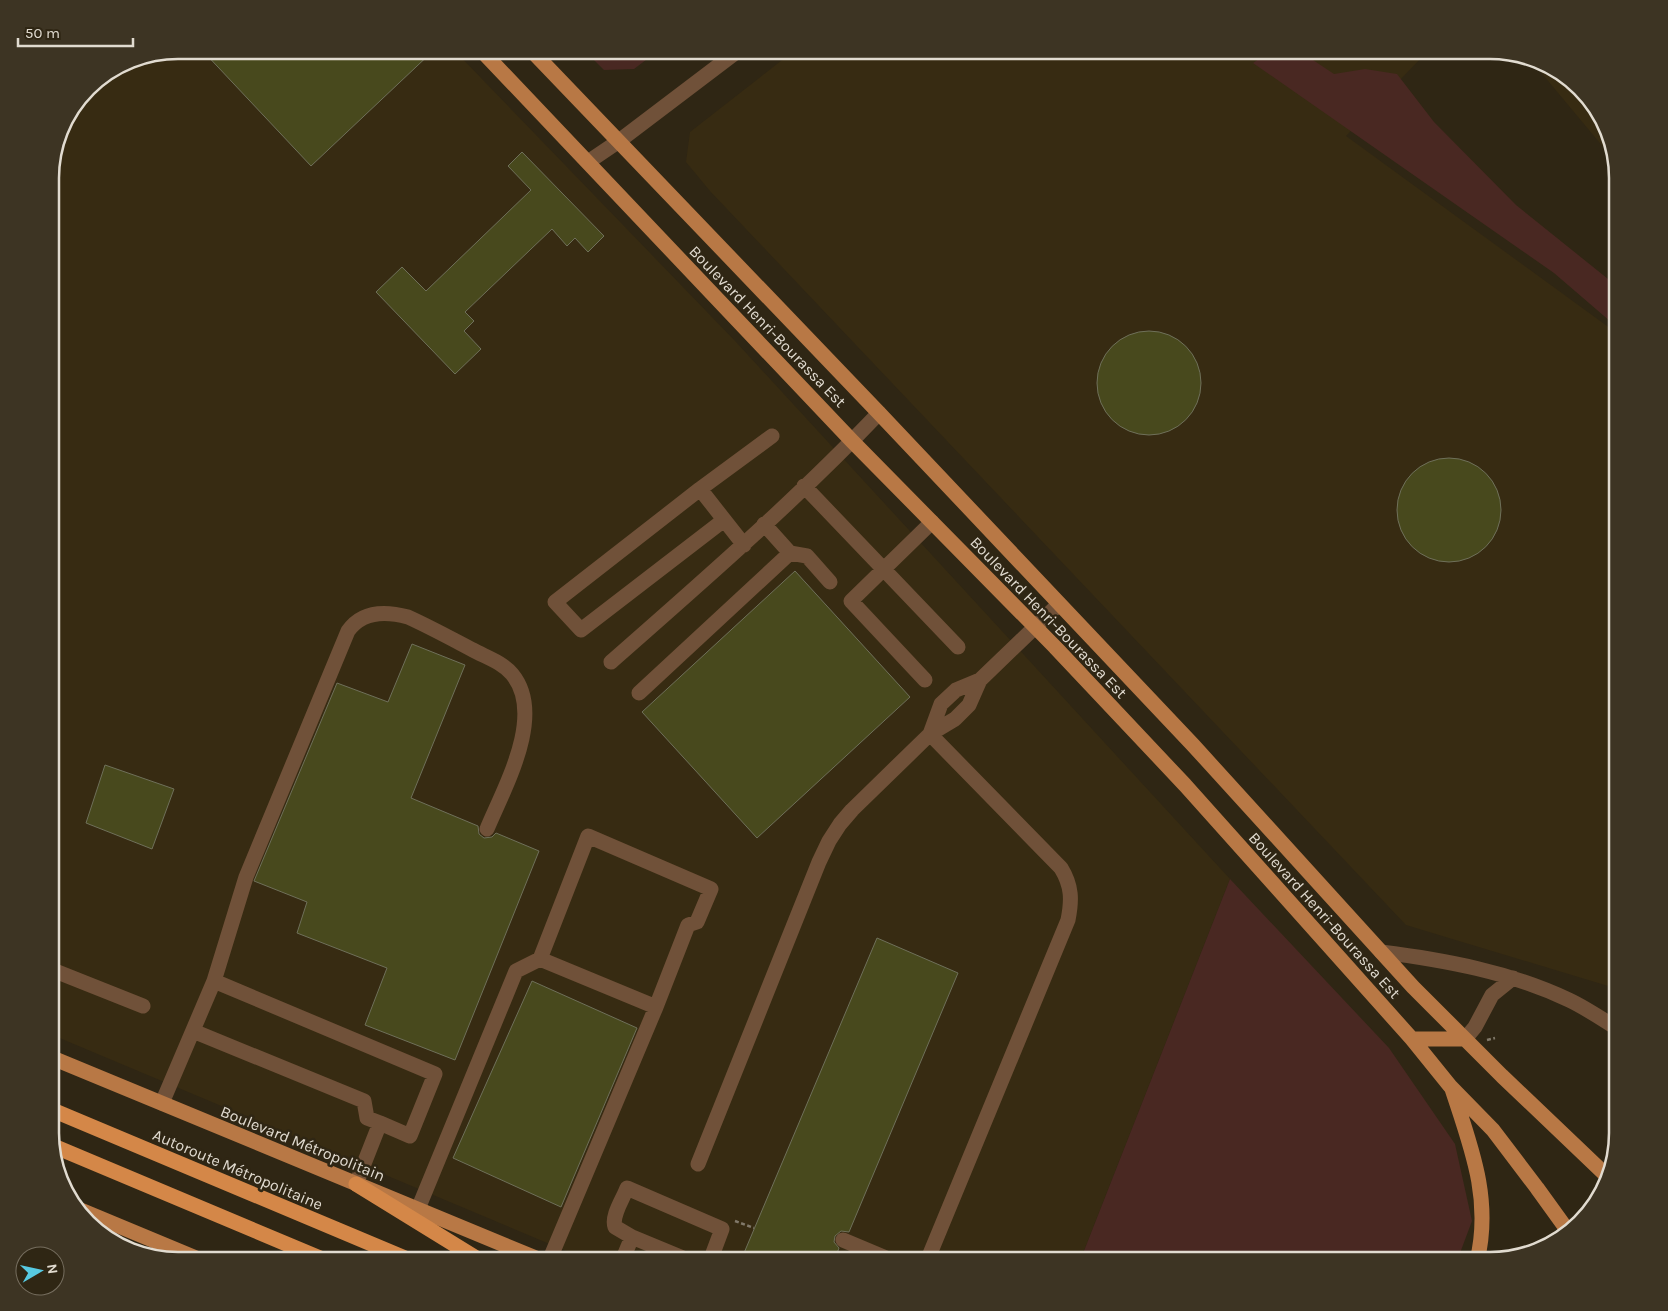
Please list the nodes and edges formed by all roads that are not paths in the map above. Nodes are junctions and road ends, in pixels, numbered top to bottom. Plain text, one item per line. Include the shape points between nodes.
1 (490, 59) edge
2 (539, 59) edge
3 (727, 59) edge
4 (619, 142) junction
5 (588, 162) junction
6 (879, 413) junction
7 (772, 436) dead end
8 (852, 441) junction
9 (804, 486) junction
10 (700, 489) junction
11 (724, 520) junction
12 (932, 522) junction
13 (764, 524) junction
14 (744, 545) junction
15 (790, 553) junction
16 (884, 570) junction
17 (830, 582) dead end
18 (1059, 604) junction
19 (1035, 627) junction
20 (958, 647) dead end
21 (611, 662) dead end
22 (925, 680) dead end
23 (639, 693) dead end
24 (930, 734) junction
25 (487, 829) dead end
26 (1381, 952) junction
27 (540, 960) junction
28 (59, 973) edge
29 (1513, 978) junction
30 (214, 981) junction
31 (143, 1006) dead end
32 (656, 1007) junction
33 (1609, 1024) edge
34 (193, 1031) junction
35 (1412, 1039) junction
36 (1465, 1039) junction
37 (59, 1061) edge
38 (1450, 1086) junction
39 (162, 1104) junction
40 (59, 1113) edge
41 (380, 1123) junction
42 (60, 1149) edge
43 (698, 1164) dead end
44 (1603, 1172) edge
45 (356, 1184) junction
46 (418, 1209) junction
47 (92, 1215) edge
48 (1565, 1226) edge
49 (632, 1237) junction
50 (843, 1240) dead end
51 (181, 1252) edge
52 (305, 1252) edge
53 (391, 1252) edge
54 (466, 1252) edge
55 (521, 1252) edge
56 (553, 1252) edge
57 (626, 1252) edge
58 (668, 1252) edge
59 (713, 1252) edge
60 (872, 1252) edge
61 (931, 1252) edge
62 (1478, 1252) edge

1 - 5 main road, Boulevard Henri-Bourassa Est
2 - 4 main road, Boulevard Henri-Bourassa Est
3 - 4 street
4 - 5 street
4 - 6 main road, Boulevard Henri-Bourassa Est
5 - 8 main road, Boulevard Henri-Bourassa Est
6 - 8 street
6 - 18 main road, Boulevard Henri-Bourassa Est
7 - 10 street
8 - 9 street
8 - 12 main road, Boulevard Henri-Bourassa Est
9 - 13 street
9 - 16 street
10 - 11 street
10 - 11 street via 555,602 581,630
11 - 14 street
12 - 16 street
12 - 19 main road, Boulevard Henri-Bourassa Est
13 - 14 street
13 - 15 street
14 - 21 street
15 - 17 street via 808,556
15 - 23 street
16 - 20 street
16 - 22 street via 851,601
18 - 19 street
18 - 26 main road, Boulevard Henri-Bourassa Est via 1193,744
19 - 24 street via 980,680 956,690 941,704
19 - 35 main road, Boulevard Henri-Bourassa Est via 1204,805
24 - 43 street via 852,810 829,841
24 - 61 street via 1061,868 1070,886 1071,905 1068,920
25 - 30 street via 515,762 523,732 525,704 512,674 496,661 408,617 377,614 359,620 348,631 246,877
26 - 29 street via 1487,970
26 - 36 main road, Boulevard Henri-Bourassa Est
27 - 32 street
27 - 32 street via 588,836 711,889 697,922 688,925
27 - 46 street via 516,971
28 - 31 street
29 - 33 street via 1573,1002
29 - 36 street via 1492,995
30 - 34 street
30 - 41 street via 435,1074 410,1136
32 - 56 street
34 - 39 street
34 - 41 street via 364,1101 367,1118
35 - 36 main road
35 - 38 main road, Boulevard Henri-Bourassa Est
36 - 44 main road, Boulevard Henri-Bourassa Est
37 - 39 main road, Boulevard Métropolitain
38 - 48 main road, Boulevard Henri-Bourassa Est via 1492,1130
38 - 62 main road via 1476,1163 1482,1198
39 - 45 main road, Boulevard Métropolitain
40 - 53 highway, Autoroute Métropolitaine
41 - 45 street
42 - 52 highway
45 - 46 main road, Boulevard Métropolitain
45 - 54 highway
46 - 55 main road, Boulevard Métropolitain
47 - 51 main road
49 - 57 street
49 - 58 street
49 - 59 street via 618,1231 613,1223 627,1188 722,1229
50 - 60 street

